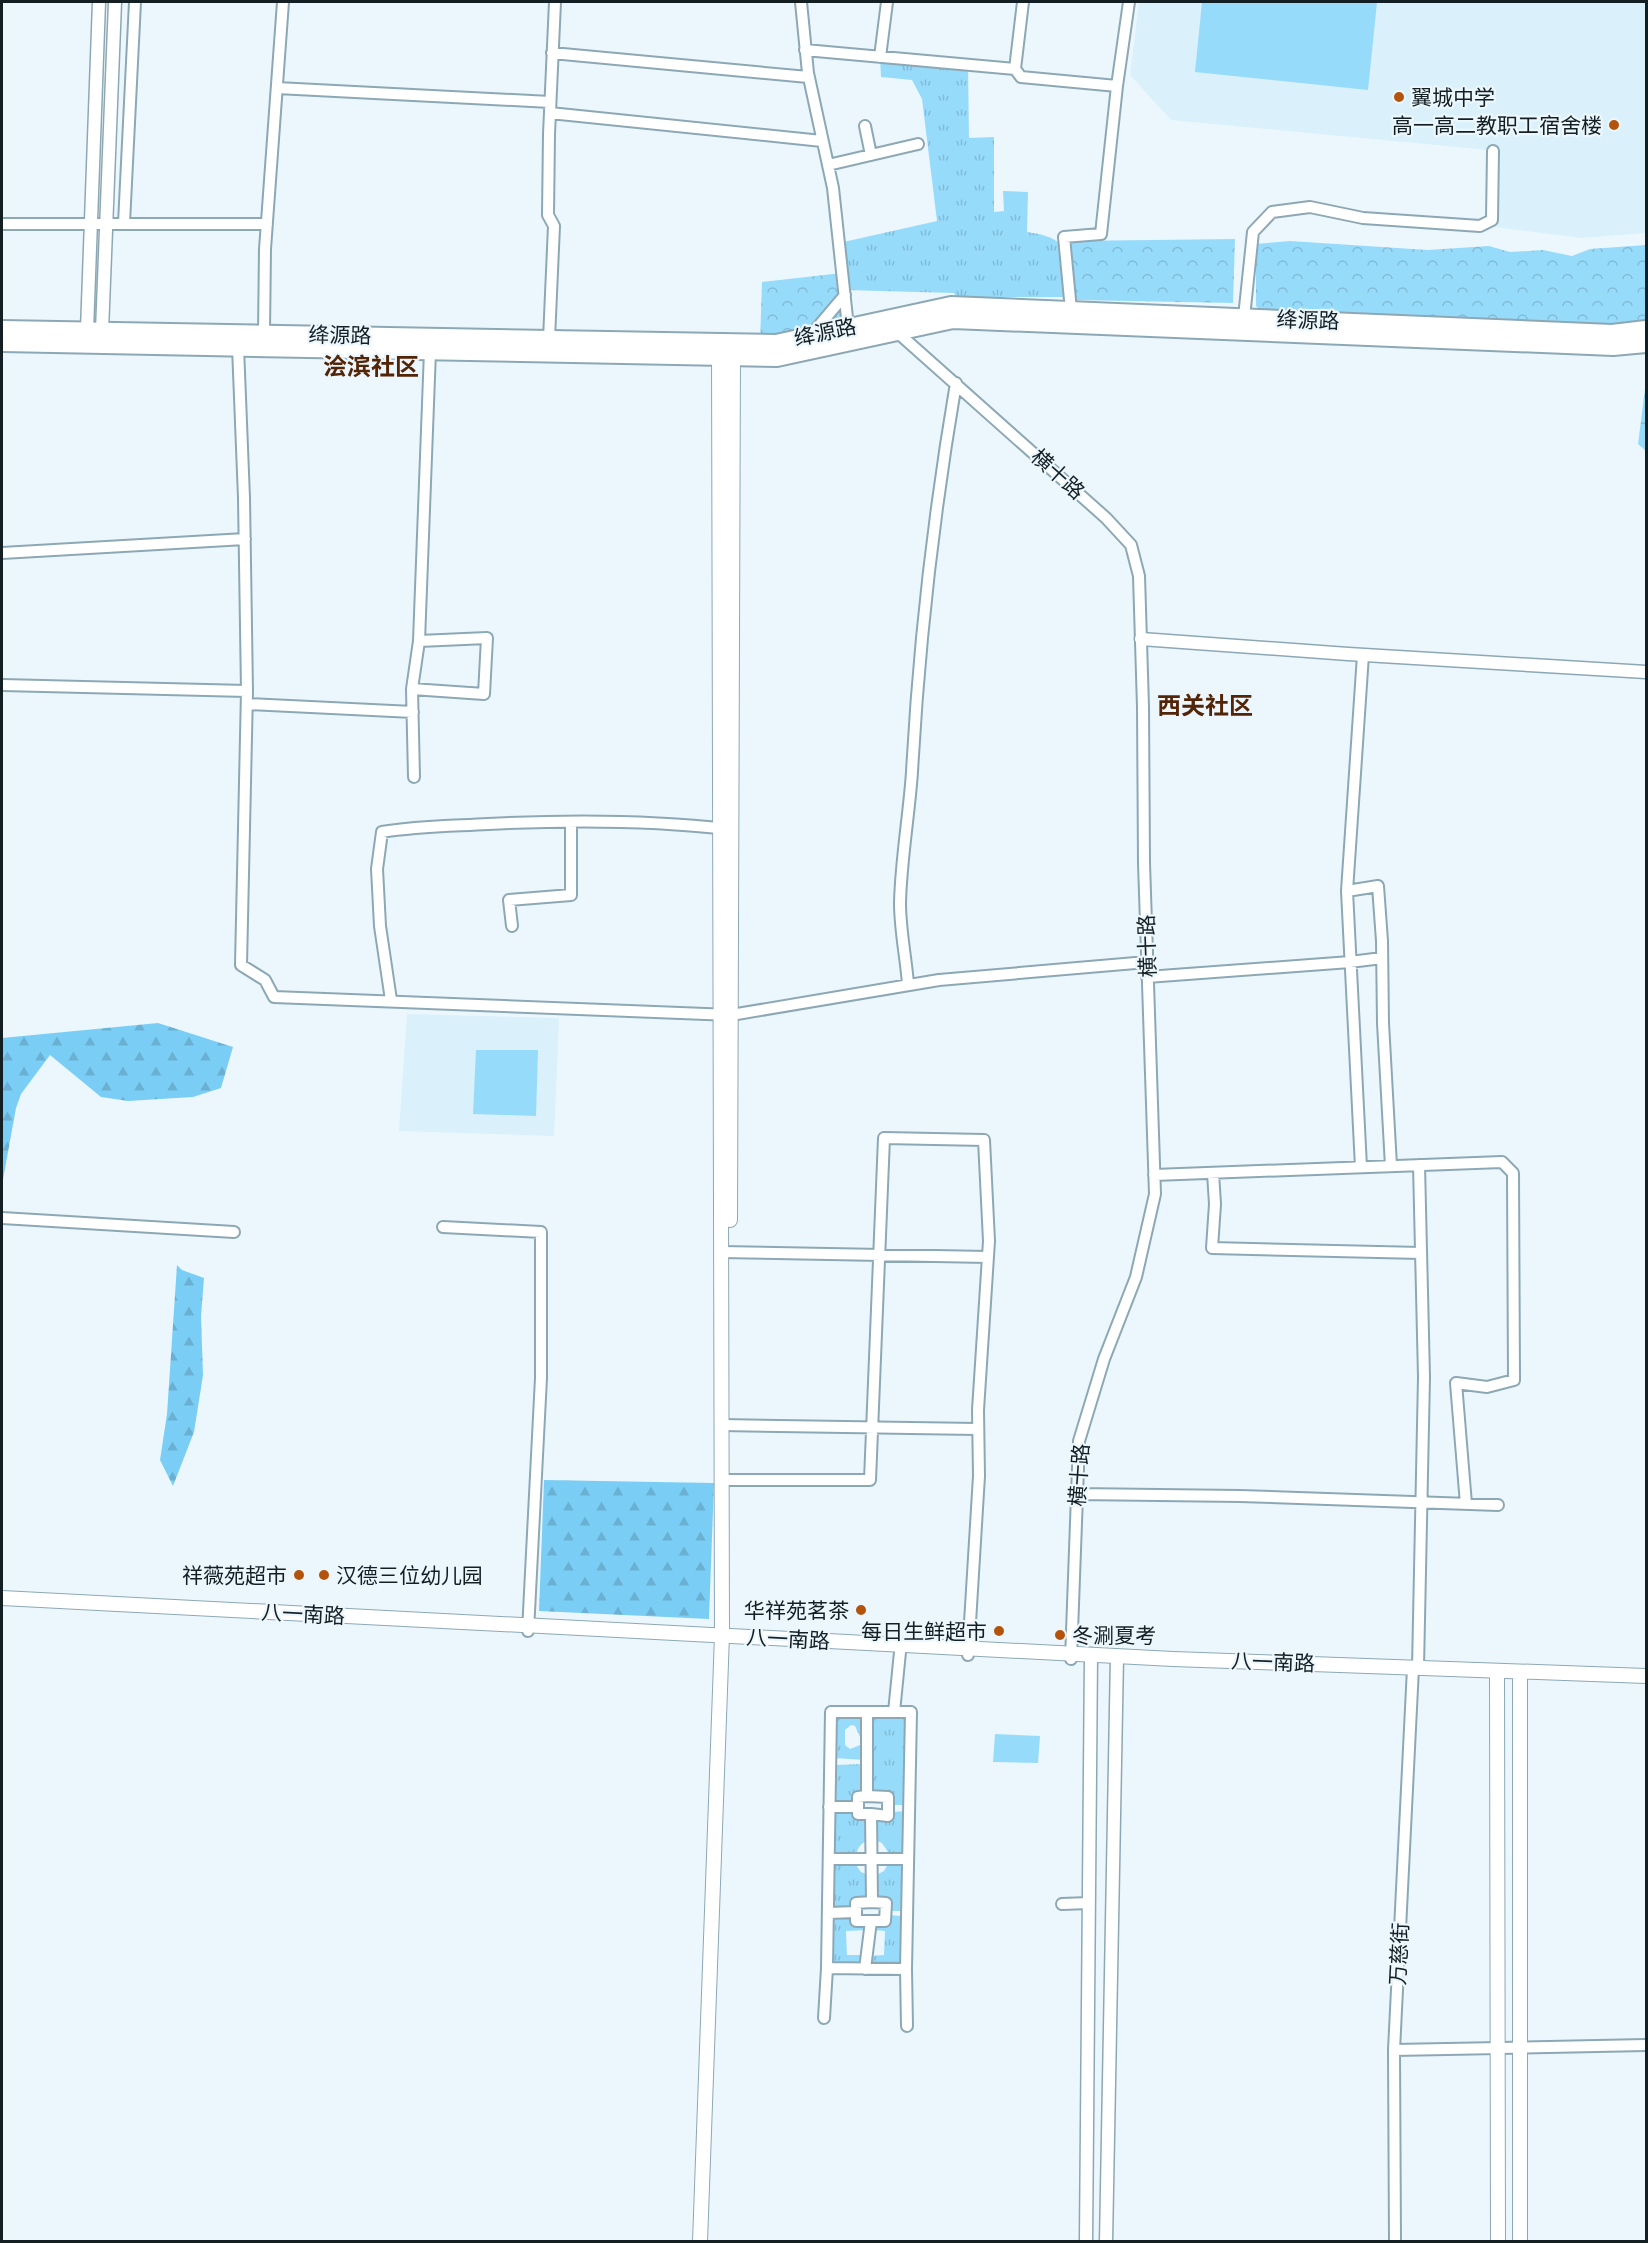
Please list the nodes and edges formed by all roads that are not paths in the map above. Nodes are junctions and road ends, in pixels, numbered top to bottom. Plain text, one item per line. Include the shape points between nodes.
1 (99, 2) edge
2 (115, 2) edge
3 (135, 2) edge
4 (283, 2) edge
5 (555, 2) edge
6 (801, 2) edge
7 (887, 2) edge
8 (1023, 2) edge
9 (1129, 2) edge
10 (805, 50) junction
11 (552, 53) junction
12 (880, 57) junction
13 (1015, 69) junction
14 (808, 77) junction
15 (1117, 86) junction
16 (277, 88) junction
17 (550, 108) junction
18 (865, 126) dead end
19 (822, 141) junction
20 (918, 144) dead end
21 (1494, 151) dead end
22 (871, 155) junction
23 (828, 165) junction
24 (92, 223) junction
25 (108, 223) junction
26 (124, 223) junction
27 (2, 224) edge
28 (267, 224) junction
29 (845, 295) junction
30 (1071, 310) junction
31 (1244, 317) junction
32 (848, 327) junction
33 (2, 329) edge
34 (1647, 329) edge
35 (94, 330) junction
36 (897, 332) junction
37 (264, 333) junction
38 (810, 336) junction
39 (549, 339) junction
40 (2, 343) edge
41 (1647, 344) edge
42 (238, 347) junction
43 (726, 349) junction
44 (430, 351) junction
45 (956, 383) junction
46 (245, 539) junction
47 (2, 553) edge
48 (1141, 639) junction
49 (419, 641) junction
50 (1363, 655) junction
51 (1647, 672) edge
52 (2, 685) edge
53 (412, 689) junction
54 (247, 691) junction
55 (247, 704) junction
56 (413, 712) junction
57 (414, 777) dead end
58 (571, 822) junction
59 (726, 829) junction
60 (1347, 891) junction
61 (512, 926) dead end
62 (1382, 958) junction
63 (1147, 962) junction
64 (1350, 962) junction
65 (1148, 977) junction
66 (908, 984) junction
67 (391, 1000) junction
68 (726, 1015) junction
69 (1419, 1165) junction
70 (1391, 1166) junction
71 (1361, 1167) junction
72 (1213, 1173) junction
73 (1154, 1175) junction
74 (2, 1218) edge
75 (443, 1227) dead end
76 (234, 1232) dead end
77 (725, 1252) junction
78 (1421, 1253) junction
79 (879, 1255) junction
80 (988, 1257) junction
81 (725, 1425) junction
82 (872, 1427) junction
83 (977, 1429) junction
84 (725, 1480) junction
85 (1077, 1494) junction
86 (1422, 1503) junction
87 (1466, 1504) junction
88 (1498, 1505) dead end
89 (2, 1598) edge
90 (2, 1606) edge
91 (528, 1628) junction
92 (725, 1638) junction
93 (900, 1648) junction
94 (969, 1651) junction
95 (1072, 1656) junction
96 (1091, 1657) junction
97 (1117, 1658) junction
98 (1415, 1670) junction
99 (1497, 1674) junction
100 (1520, 1674) junction
101 (1647, 1676) edge
102 (1647, 1681) edge
103 (867, 1712) junction
104 (890, 1712) junction
105 (867, 1797) junction
106 (858, 1807) junction
107 (888, 1807) junction
108 (909, 1807) junction
109 (829, 1808) junction
110 (871, 1814) junction
111 (872, 1858) junction
112 (829, 1859) junction
113 (908, 1859) junction
114 (872, 1902) junction
115 (1089, 1903) junction
116 (1062, 1904) dead end
117 (856, 1912) junction
118 (828, 1913) junction
119 (885, 1914) junction
120 (907, 1914) junction
121 (871, 1921) junction
122 (827, 1968) junction
123 (865, 1969) junction
124 (906, 1969) junction
125 (824, 2018) dead end
126 (907, 2026) dead end
127 (1647, 2046) edge
128 (1498, 2048) junction
129 (1520, 2048) junction
130 (1394, 2050) junction
131 (700, 2241) edge
132 (709, 2241) edge
133 (1086, 2241) edge
134 (1106, 2241) edge
135 (1395, 2241) edge
136 (1498, 2241) edge
137 (1520, 2241) edge

1 - 24 street
2 - 25 street
3 - 26 street
4 - 16 street
5 - 11 street
6 - 10 street
7 - 12 street
8 - 13 street
9 - 15 street
10 - 12 street
10 - 14 street
11 - 14 street
11 - 17 street
12 - 13 street
13 - 15 street via 1021,77
14 - 19 street
15 - 30 street via 1101,234 1065,237
16 - 17 street
16 - 28 street
17 - 19 street
17 - 39 street via 548,215 554,226
18 - 22 street
19 - 23 street
20 - 22 street
21 - 31 street via 1492,220 1480,226 1363,218 1310,207 1272,212 1253,232
22 - 23 street
23 - 29 street
24 - 25 street
24 - 27 street
24 - 35 street
25 - 26 street
25 - 35 street
26 - 28 street
28 - 37 street
29 - 32 street
29 - 38 street
30 - 31 highway, 绛源路
30 - 32 highway, 绛源路 via 951,305
31 - 34 highway, 绛源路 via 1612,333
32 - 38 highway, 绛源路
33 - 35 highway, 绛源路
35 - 37 highway, 绛源路
36 - 41 highway, 绛源路 via 953,320 1613,347
36 - 43 highway, 绛源路 via 777,358
36 - 45 street, 横十路
37 - 39 highway, 绛源路
38 - 43 highway, 绛源路
39 - 43 highway, 绛源路
40 - 42 highway, 绛源路
42 - 44 highway, 绛源路
42 - 46 street
43 - 44 highway, 绛源路
43 - 59 main road
44 - 49 street
45 - 48 street, 横十路 via 1131,545 1139,576
45 - 66 street via 938,488 904,833 900,905
46 - 47 street
46 - 54 street
48 - 50 street
48 - 63 street, 横十路
49 - 53 street
49 - 53 street via 486,638 484,694
50 - 51 street
50 - 60 street
52 - 54 street
53 - 56 street
54 - 55 street
55 - 56 street
55 - 67 street via 241,965 265,980 274,997
56 - 57 street
58 - 59 street
58 - 61 street via 571,895 509,900
58 - 67 street via 417,826 382,832 377,869 380,926
59 - 68 main road
60 - 62 street via 1378,885
60 - 64 street
62 - 64 street
62 - 70 street
63 - 65 street, 横十路
63 - 66 street
64 - 65 street
64 - 71 street
65 - 73 street, 横十路
66 - 68 street
67 - 68 street
68 - 77 main road
69 - 70 street
69 - 78 street, 万慈街
69 - 87 street via 1502,1162 1513,1173 1514,1380 1487,1387 1456,1383
70 - 71 street
71 - 72 street
72 - 73 street
72 - 78 street via 1212,1248
73 - 85 street, 横十路 via 1155,1194 1136,1277 1104,1359 1079,1441
74 - 76 street
75 - 91 street via 541,1232 541,1379
77 - 79 street
77 - 81 main road
78 - 86 street, 万慈街
79 - 80 street
79 - 80 street via 884,1138 907,1137 984,1140
79 - 82 street
80 - 83 street
81 - 82 street
81 - 84 main road
82 - 83 street
82 - 84 street via 870,1480
83 - 94 street via 979,1476
84 - 92 main road
85 - 86 street
85 - 95 street, 横十路
86 - 87 street
86 - 98 street, 万慈街
87 - 88 street
89 - 91 main road, 八一南路
90 - 91 main road, 八一南路
91 - 92 main road, 八一南路
92 - 93 main road, 八一南路
92 - 131 main road
92 - 132 main road
93 - 94 main road, 八一南路
93 - 104 street via 894,1712
94 - 95 main road, 八一南路
95 - 96 main road, 八一南路
96 - 97 main road, 八一南路
96 - 115 street
97 - 98 main road, 八一南路
97 - 134 street
98 - 99 main road, 八一南路
98 - 130 street, 万慈街
99 - 100 main road, 八一南路
99 - 128 main road
100 - 101 main road, 八一南路
100 - 102 main road, 八一南路
100 - 129 main road
103 - 104 street
103 - 105 street
103 - 109 street via 831,1712
104 - 108 street via 911,1712
105 - 106 street via 858,1797
105 - 107 street via 888,1797
106 - 109 street
106 - 110 street via 858,1814
107 - 108 street
107 - 110 street via 888,1816
108 - 113 street
109 - 112 street
110 - 111 street
111 - 112 street
111 - 113 street
111 - 114 street
112 - 118 street
113 - 120 street
114 - 117 street via 856,1903
114 - 119 street via 886,1903
115 - 116 street
115 - 133 street
117 - 118 street
117 - 121 street via 856,1921
118 - 122 street
119 - 120 street
119 - 121 street via 885,1921
120 - 124 street
121 - 123 street
122 - 123 street
122 - 125 street
123 - 124 street
124 - 126 street
127 - 129 street
128 - 129 street
128 - 130 street
128 - 136 main road
129 - 137 main road
130 - 135 street, 万慈街

